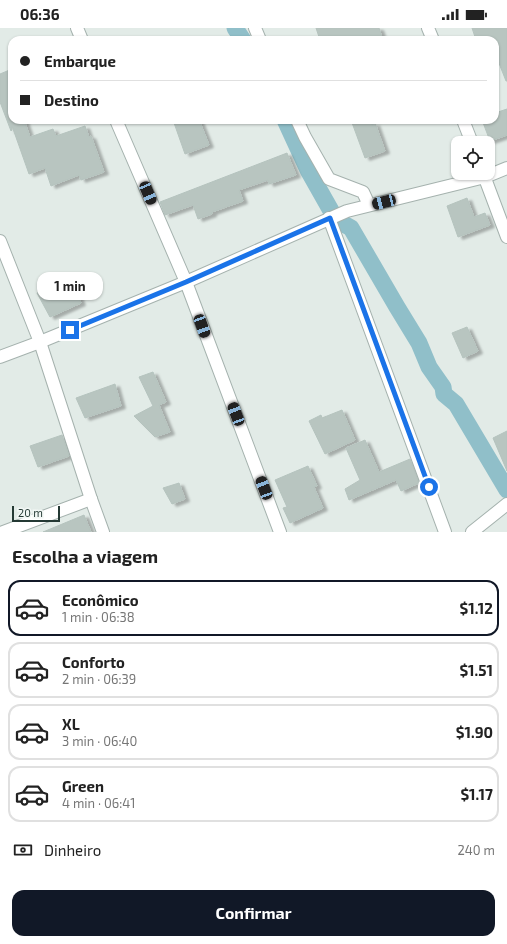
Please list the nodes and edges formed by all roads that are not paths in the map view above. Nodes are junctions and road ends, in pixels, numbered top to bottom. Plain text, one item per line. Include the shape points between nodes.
1 (118, 124) edge
2 (299, 124) edge
3 (465, 124) edge
4 (469, 136) edge
5 (507, 168) edge
6 (495, 172) edge
7 (466, 180) edge
8 (486, 180) edge
9 (370, 206) junction
10 (330, 218) junction
11 (507, 237) edge
12 (0, 241) edge
13 (186, 282) junction
14 (40, 342) junction
15 (0, 357) edge
16 (91, 499) junction
17 (506, 504) edge
18 (3, 532) edge
19 (103, 532) edge
20 (280, 532) edge
21 (445, 532) edge
22 (472, 532) edge

1 - 13 street
2 - 9 street via 329,179 362,192
3 - 4 street
5 - 6 street
7 - 9 street
8 - 11 street
9 - 10 street
10 - 13 street
10 - 21 street
12 - 14 street
13 - 14 street
13 - 20 street
14 - 15 street
14 - 16 street
16 - 18 street
16 - 19 street
17 - 22 street

